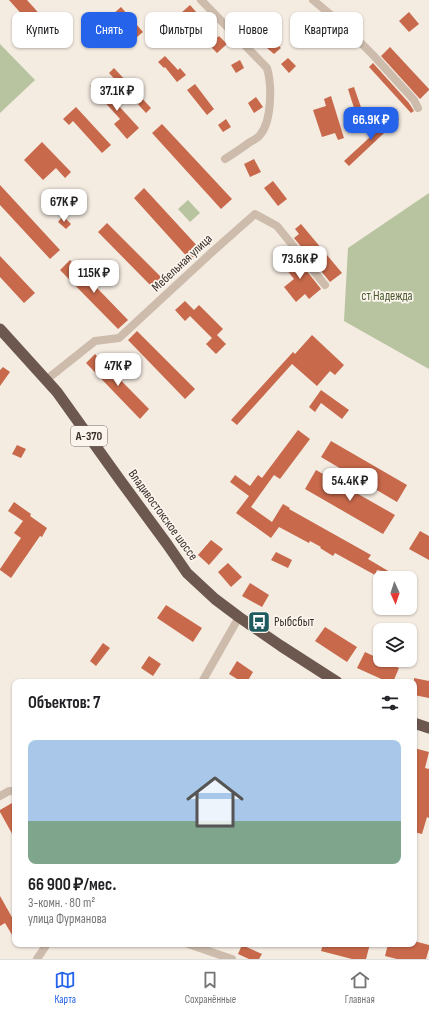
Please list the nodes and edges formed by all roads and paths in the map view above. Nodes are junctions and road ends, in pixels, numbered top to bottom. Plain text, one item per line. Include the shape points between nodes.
1 (201, 0) edge
2 (313, 0) edge
3 (418, 108) dead end
4 (224, 159) dead end
5 (325, 285) dead end
6 (0, 329) edge
7 (46, 380) junction
8 (239, 617) junction
9 (204, 679) edge
10 (332, 679) edge
11 (417, 724) edge
12 (429, 728) edge
13 (12, 791) edge
14 (0, 796) edge
15 (45, 947) edge
16 (197, 947) edge
17 (37, 959) edge
18 (232, 959) edge

1 - 4 street via 267,68 269,75 268,116 264,129 260,136
2 - 3 street via 343,24 414,100
5 - 7 street, Мебельная улица via 277,226 255,214 119,338 94,341
6 - 7 highway, Владивостокское шоссе / А-370
7 - 8 highway, Владивостокское шоссе / А-370 via 187,573
8 - 9 street
8 - 10 highway, Владивостокское шоссе / А-370
11 - 12 highway
13 - 14 street
15 - 17 street
16 - 18 street

